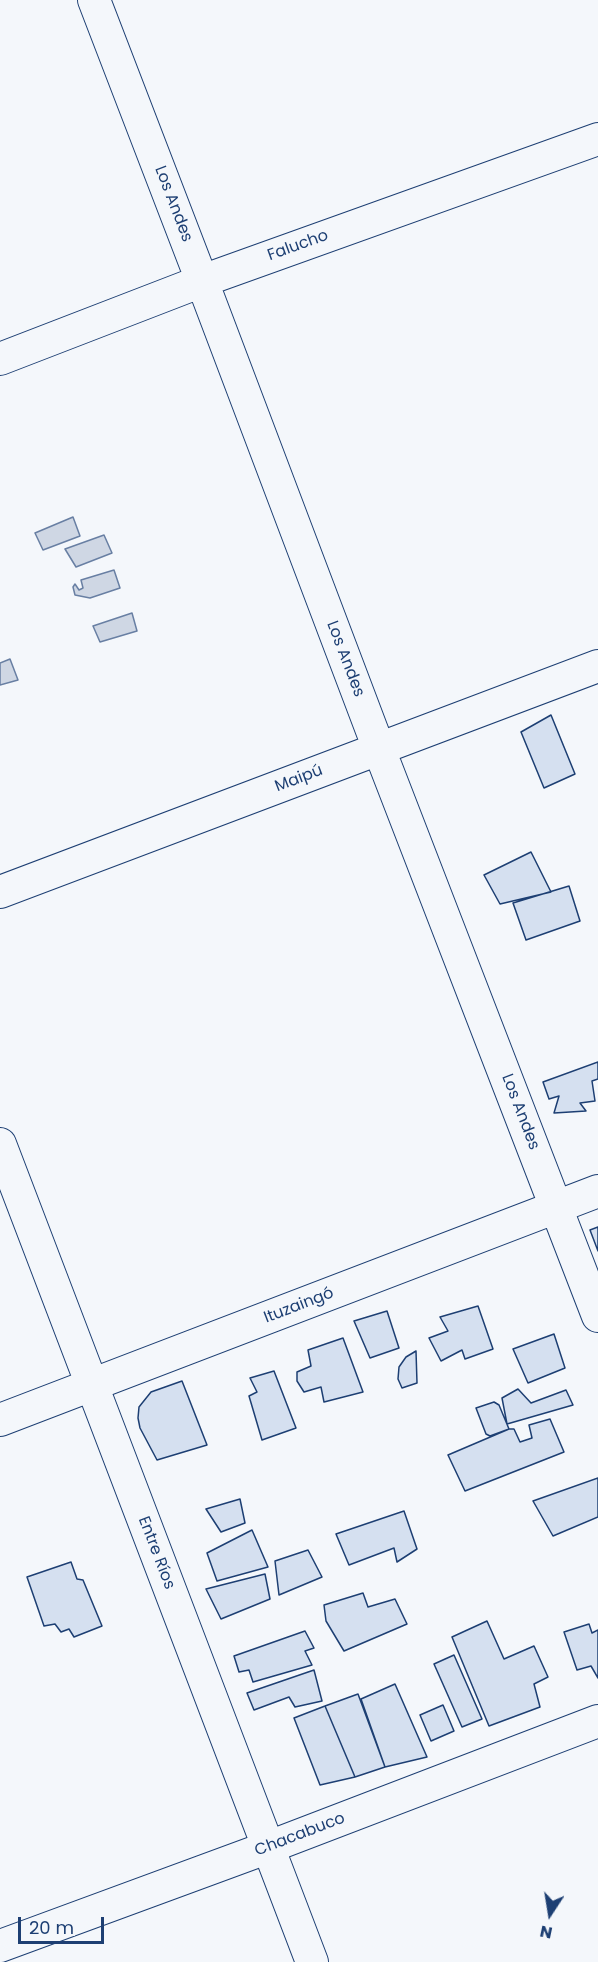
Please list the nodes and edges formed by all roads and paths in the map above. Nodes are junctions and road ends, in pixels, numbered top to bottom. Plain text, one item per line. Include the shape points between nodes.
1 (94, 0) edge
2 (598, 139) edge
3 (202, 281) junction
4 (0, 359) edge
5 (598, 666) edge
6 (379, 748) junction
7 (0, 892) edge
8 (0, 1144) edge
9 (598, 1191) edge
10 (557, 1206) junction
11 (598, 1316) edge
12 (92, 1386) junction
13 (0, 1420) edge
14 (598, 1721) edge
15 (269, 1848) junction
16 (0, 1946) edge
17 (312, 1962) edge

1 - 3 street, Los Andes
2 - 3 street, Falucho
3 - 4 street, Falucho
3 - 6 street, Los Andes
5 - 6 street, Maipú
6 - 7 street, Maipú
6 - 10 street, Los Andes
8 - 12 street, Entre Ríos
9 - 10 street, Ituzaingó
10 - 11 street, Los Andes
10 - 12 street, Ituzaingó
12 - 13 street, Ituzaingó
12 - 15 street, Entre Ríos
14 - 15 street, Chacabuco
15 - 16 street, Chacabuco
15 - 17 street, Entre Ríos

